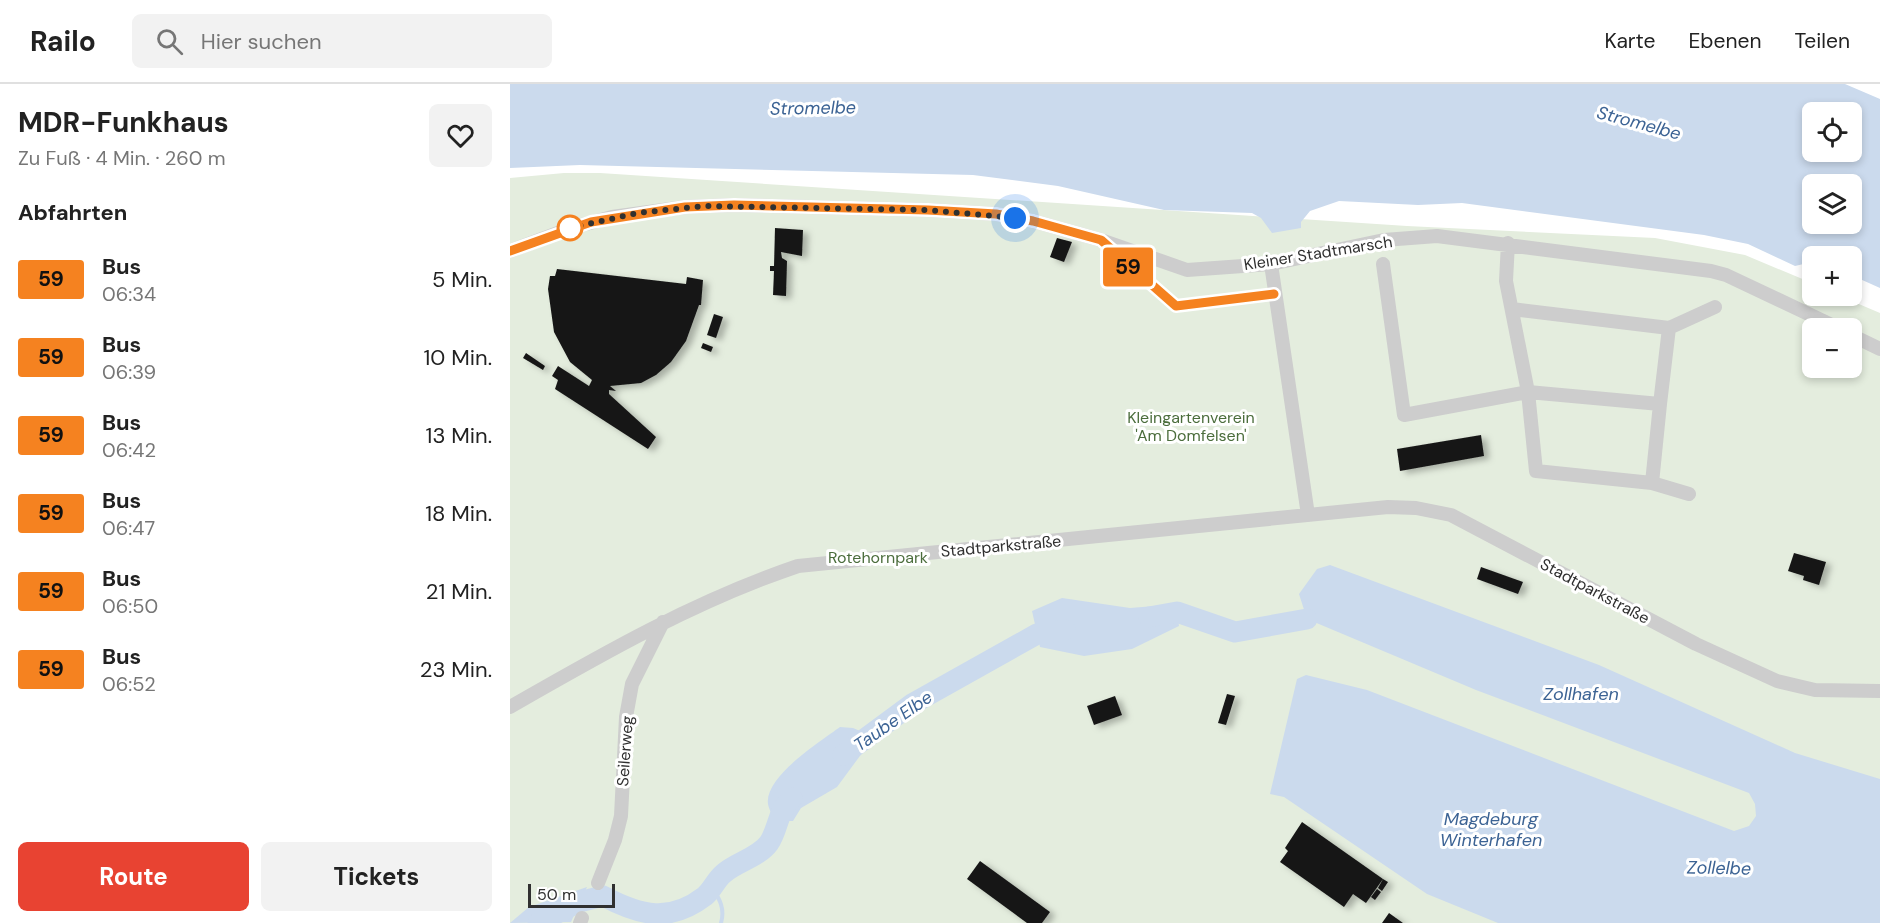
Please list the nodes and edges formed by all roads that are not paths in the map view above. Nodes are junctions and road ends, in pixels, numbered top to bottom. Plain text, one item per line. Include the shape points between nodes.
1 (1508, 243) junction
2 (510, 251) edge
3 (1271, 264) junction
4 (1383, 264) dead end
5 (1715, 307) dead end
6 (1512, 309) junction
7 (1816, 318) edge
8 (1669, 328) junction
9 (1862, 340) edge
10 (1880, 349) edge
11 (1528, 392) junction
12 (1660, 404) junction
13 (1652, 483) junction
14 (1689, 494) dead end
15 (1308, 515) junction
16 (663, 622) junction
17 (1880, 691) edge
18 (510, 707) edge
19 (598, 883) dead end

1 - 3 street, Kleiner Stadtmarsch via 1437,236 1384,240
1 - 6 street via 1506,281
1 - 7 street, Kleiner Stadtmarsch via 1711,271
2 - 3 street, Kleiner Stadtmarsch via 612,217 734,205 996,214 1101,240 1187,270
3 - 15 street
4 - 11 street via 1404,415
5 - 8 street
6 - 8 street
6 - 11 street
8 - 12 street
9 - 10 street
11 - 12 street
11 - 13 street via 1536,471
12 - 13 street
13 - 14 street
15 - 16 street, Stadtparkstraße via 798,566 732,589
15 - 17 street, Stadtparkstraße via 1388,507 1451,515 1696,644 1777,681 1815,690
16 - 18 street, Stadtparkstraße
16 - 19 street, Seilerweg via 632,684 621,816

